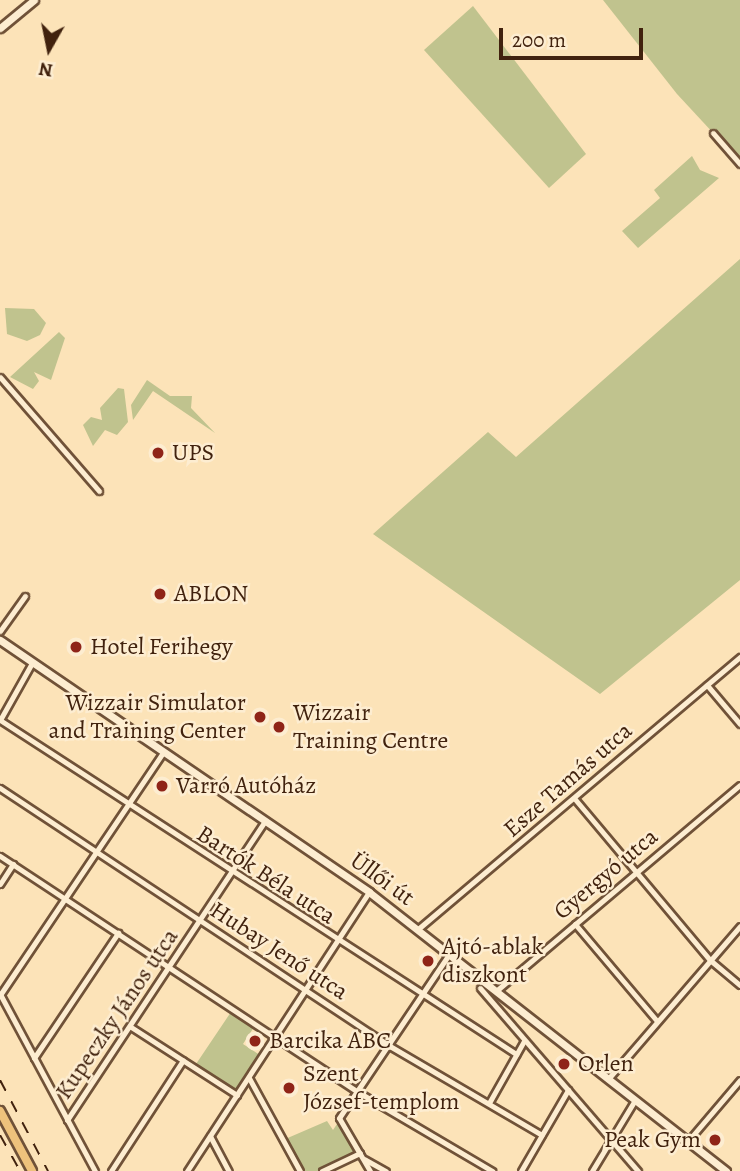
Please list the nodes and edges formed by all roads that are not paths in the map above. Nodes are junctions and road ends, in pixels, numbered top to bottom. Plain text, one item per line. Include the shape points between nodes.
1 (34, 0) edge
2 (0, 29) edge
3 (713, 133) dead end
4 (740, 164) edge
5 (0, 377) edge
6 (99, 491) dead end
7 (25, 596) dead end
8 (0, 631) edge
9 (0, 640) edge
10 (740, 657) edge
11 (32, 663) junction
12 (707, 685) junction
13 (0, 720) edge
14 (740, 723) edge
15 (162, 754) junction
16 (740, 786) edge
17 (0, 788) edge
18 (574, 798) junction
19 (128, 804) junction
20 (264, 822) junction
21 (96, 852) junction
22 (0, 856) edge
23 (13, 864) junction
24 (636, 872) junction
25 (231, 873) junction
26 (0, 884) edge
27 (369, 892) junction
28 (65, 899) junction
29 (201, 920) junction
30 (575, 924) junction
31 (740, 926) edge
32 (418, 929) junction
33 (118, 933) junction
34 (337, 942) junction
35 (449, 954) junction
36 (710, 960) junction
37 (169, 968) junction
38 (740, 985) edge
39 (480, 988) dead end
40 (306, 989) junction
41 (496, 991) junction
42 (0, 994) edge
43 (419, 996) junction
44 (514, 1006) junction
45 (504, 1016) junction
46 (657, 1021) junction
47 (131, 1027) junction
48 (276, 1037) junction
49 (524, 1041) junction
50 (388, 1045) junction
51 (516, 1054) junction
52 (34, 1058) junction
53 (183, 1060) junction
54 (249, 1078) junction
55 (608, 1079) junction
56 (740, 1080) edge
57 (568, 1090) junction
58 (358, 1092) junction
59 (237, 1095) junction
60 (635, 1100) junction
61 (489, 1103) junction
62 (0, 1111) edge
63 (67, 1120) junction
64 (0, 1122) edge
65 (542, 1135) junction
66 (210, 1136) junction
67 (610, 1140) junction
68 (688, 1142) junction
69 (361, 1156) junction
70 (26, 1171) edge
71 (32, 1171) edge
72 (96, 1171) edge
73 (111, 1171) edge
74 (187, 1171) edge
75 (229, 1171) edge
76 (300, 1171) edge
77 (322, 1171) edge
78 (370, 1171) edge
79 (386, 1171) edge
80 (492, 1171) edge
81 (521, 1171) edge
82 (592, 1171) edge
83 (638, 1171) edge
84 (726, 1171) edge

1 - 2 main road
3 - 4 street
5 - 6 street
7 - 8 street
9 - 11 main road, Üllői út
10 - 12 street, Esze Tamás utca
11 - 13 street
11 - 15 main road, Üllői út
12 - 14 street
12 - 18 street, Esze Tamás utca
13 - 19 street, Bartók Béla utca
15 - 19 street
15 - 20 main road, Üllői út
16 - 24 street, Gyergyó utca
17 - 21 street, Hubay Jenő utca
18 - 24 street
18 - 32 street, Esze Tamás utca
19 - 21 street
19 - 25 street, Bartók Béla utca
20 - 25 street, Kupeczky János utca
20 - 27 main road, Üllői út
21 - 28 street
21 - 29 street, Hubay Jenő utca
22 - 23 street
23 - 26 street
23 - 28 street
24 - 30 street, Gyergyó utca
24 - 36 street
25 - 29 street, Kupeczky János utca
25 - 34 street, Bartók Béla utca
27 - 32 main road, Üllői út
27 - 34 street
28 - 33 street
28 - 42 street
29 - 37 street, Kupeczky János utca
29 - 40 street, Hubay Jenő utca
30 - 41 street, Gyergyó utca
30 - 46 street
31 - 36 street
32 - 35 main road, Üllői út
33 - 37 street
33 - 52 street
34 - 40 street
34 - 43 street, Bartók Béla utca
35 - 41 main road, Üllői út
35 - 43 street
36 - 38 street
36 - 46 street
37 - 47 street, Kupeczky János utca
37 - 48 street
39 - 45 street
40 - 48 street
40 - 50 street, Hubay Jenő utca
41 - 44 main road, Üllői út
42 - 52 street
43 - 50 street
43 - 51 street, Bartók Béla utca
44 - 45 street
44 - 55 main road, Üllői út
45 - 49 street
46 - 55 street
47 - 53 street
47 - 63 street, Kupeczky János utca
48 - 54 street
48 - 58 street
49 - 51 street
49 - 57 street
50 - 58 street
50 - 61 street, Hubay Jenő utca
51 - 61 street
52 - 63 street
53 - 59 street
53 - 73 street
54 - 59 street
54 - 76 street
55 - 60 main road, Üllői út
56 - 68 street
57 - 65 street
57 - 67 street
58 - 69 street via 339,1118
58 - 80 street
59 - 66 street
60 - 67 street
60 - 68 main road, Üllői út
61 - 65 street, Hubay Jenő utca
62 - 71 main road
63 - 72 street
64 - 70 main road
65 - 81 street
66 - 74 street
66 - 75 street
67 - 82 street
67 - 83 street
68 - 84 main road, Üllői út
69 - 77 street
69 - 78 street
69 - 79 street

